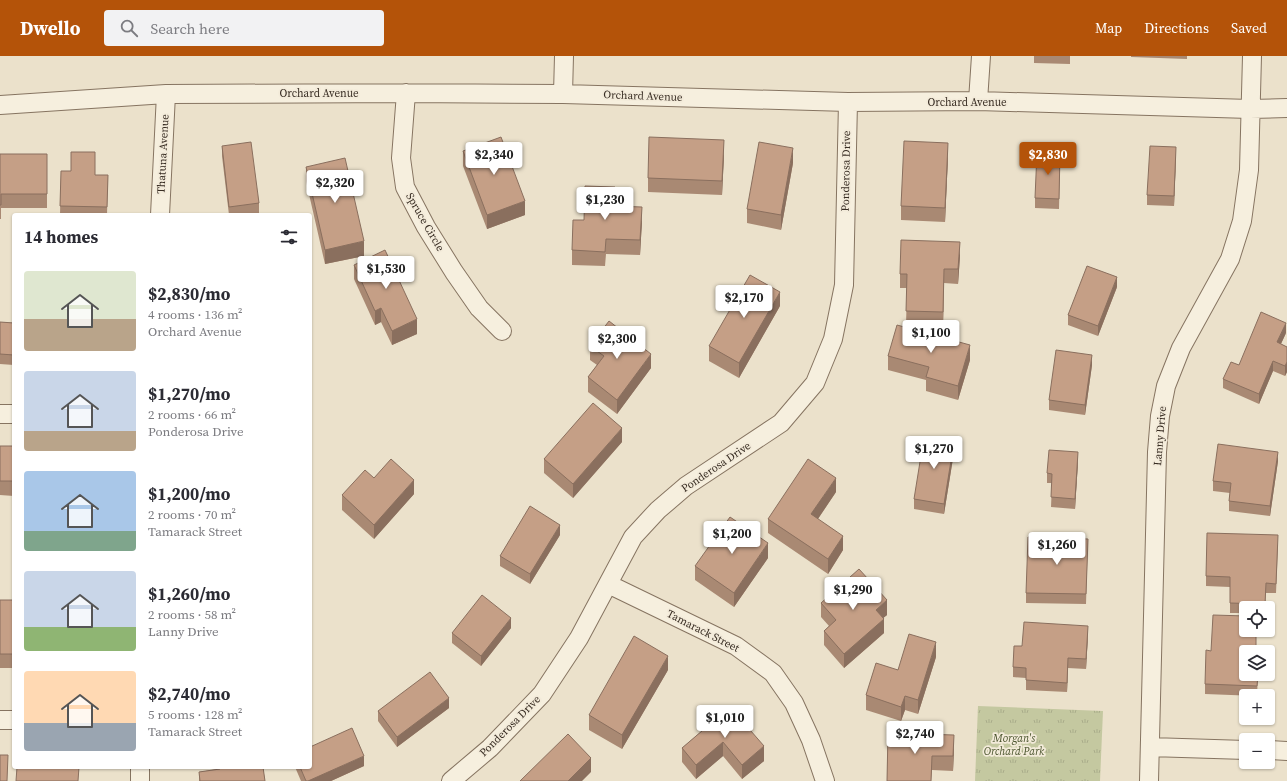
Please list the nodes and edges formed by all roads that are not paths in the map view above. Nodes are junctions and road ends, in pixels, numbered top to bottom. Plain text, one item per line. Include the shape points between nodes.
1 (564, 56) edge
2 (981, 56) edge
3 (1252, 56) edge
4 (406, 93) junction
5 (166, 94) junction
6 (563, 94) junction
7 (978, 101) junction
8 (848, 102) junction
9 (0, 105) edge
10 (1250, 108) junction
11 (1287, 108) edge
12 (160, 213) edge
13 (502, 331) dead end
14 (0, 414) edge
15 (12, 414) edge
16 (608, 584) junction
17 (0, 720) edge
18 (12, 720) edge
19 (1150, 747) junction
20 (1239, 750) edge
21 (1275, 750) edge
22 (1287, 751) edge
23 (140, 769) edge
24 (140, 781) edge
25 (451, 781) edge
26 (825, 781) edge
27 (1148, 781) edge

1 - 6 street
2 - 7 street
3 - 10 street, Lanny Drive
4 - 5 street, Orchard Avenue
4 - 6 street, Orchard Avenue
4 - 13 street, Spruce Circle via 401,158 404,186 454,272 479,308
5 - 9 street, Orchard Avenue
5 - 12 street, Thatuna Avenue
6 - 8 street, Orchard Avenue
7 - 8 street, Orchard Avenue
7 - 10 street, Orchard Avenue
8 - 16 street, Ponderosa Drive via 844,285 833,339 815,382 781,423 686,486 658,510 633,537
10 - 11 street, Orchard Avenue
10 - 19 street, Lanny Drive via 1249,170 1242,221 1230,259 1181,348 1166,386 1160,416
14 - 15 street
16 - 25 street, Ponderosa Drive via 579,638 542,694 490,748
16 - 26 street, Tamarack Street via 736,646 773,673 794,703 812,740
17 - 18 street
19 - 20 street
19 - 27 street, Lanny Drive
21 - 22 street
23 - 24 street

